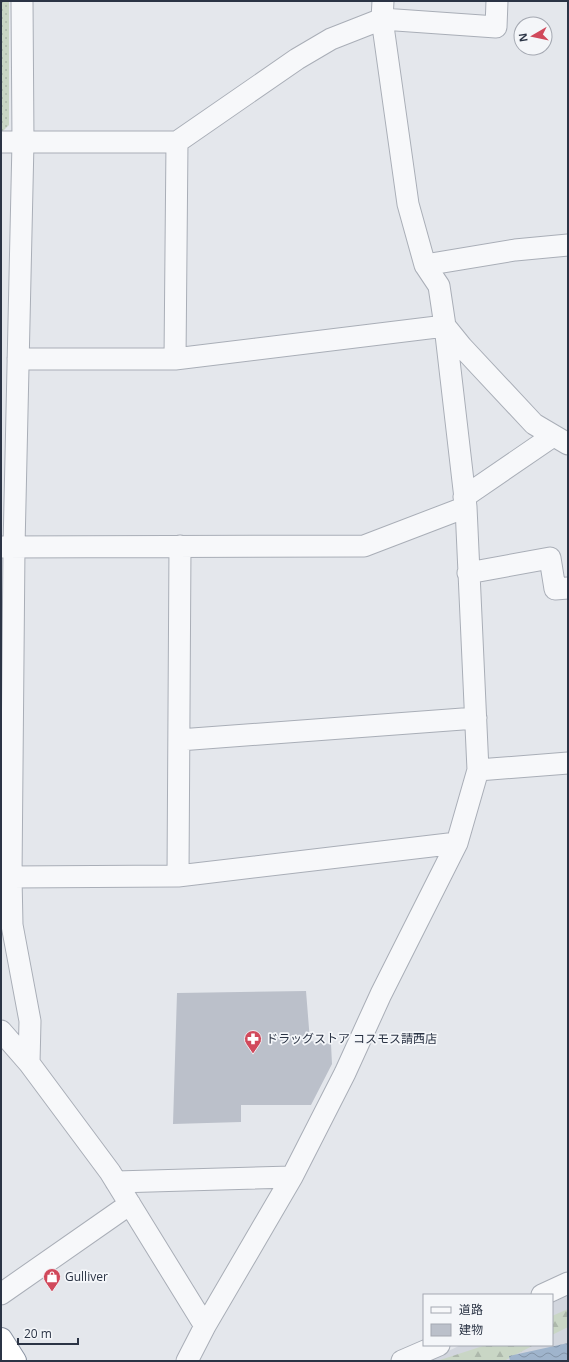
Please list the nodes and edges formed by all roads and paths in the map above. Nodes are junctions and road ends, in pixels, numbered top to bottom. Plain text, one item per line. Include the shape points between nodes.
1 (22, 1) edge
2 (497, 1) edge
3 (382, 10) edge
4 (1, 142) edge
5 (23, 142) junction
6 (177, 142) junction
7 (568, 244) edge
8 (425, 265) junction
9 (445, 326) junction
10 (18, 359) junction
11 (175, 359) junction
12 (561, 440) edge
13 (465, 502) junction
14 (180, 546) junction
15 (7, 547) edge
16 (468, 573) junction
17 (568, 588) edge
18 (476, 718) junction
19 (179, 740) junction
20 (568, 763) edge
21 (478, 770) junction
22 (457, 843) junction
23 (178, 876) junction
24 (11, 877) junction
25 (1, 1031) edge
26 (29, 1064) junction
27 (292, 1176) junction
28 (116, 1182) junction
29 (130, 1204) junction
30 (568, 1283) edge
31 (1, 1294) edge
32 (544, 1294) edge
33 (205, 1326) junction
34 (1, 1339) edge
35 (437, 1346) edge
36 (15, 1361) edge
37 (187, 1361) edge
38 (402, 1361) edge

1 - 5 street
2 - 3 street via 496,27
3 - 6 street via 297,59
3 - 8 street via 408,204
4 - 5 street
5 - 6 street
5 - 10 street
6 - 11 street
7 - 8 street
8 - 9 street via 439,286
9 - 11 street
9 - 12 street via 534,424
9 - 13 street
10 - 11 street
10 - 15 street
12 - 13 street
13 - 14 street via 364,546
13 - 16 street
14 - 15 street
14 - 19 street
15 - 24 street
16 - 17 street via 550,558 555,589
16 - 18 street
18 - 19 street
18 - 21 street
19 - 23 street
20 - 21 street
21 - 22 street
22 - 23 street
22 - 27 street
23 - 24 street
24 - 26 street via 12,925 30,1021
25 - 26 street
26 - 28 street
27 - 28 street
27 - 33 street
28 - 29 street
29 - 31 street
29 - 33 street
30 - 32 street
33 - 37 street
34 - 36 highway
35 - 38 street

